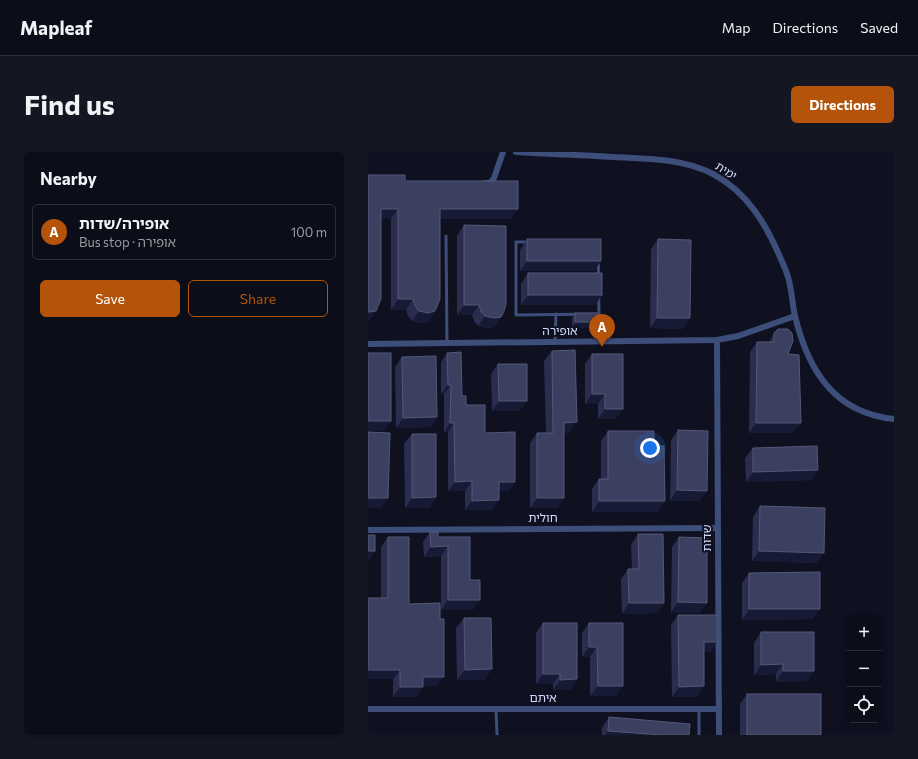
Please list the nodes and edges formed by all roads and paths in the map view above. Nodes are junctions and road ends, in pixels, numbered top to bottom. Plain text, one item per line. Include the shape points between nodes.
1 (503, 152) edge
2 (516, 152) edge
3 (482, 183) edge
4 (446, 236) dead end
5 (556, 314) junction
6 (795, 316) junction
7 (718, 340) junction
8 (555, 342) junction
9 (447, 343) junction
10 (368, 344) edge
11 (894, 419) edge
12 (718, 528) junction
13 (368, 530) edge
14 (368, 709) edge
15 (496, 709) junction
16 (699, 709) junction
17 (719, 709) junction
18 (497, 735) edge
19 (699, 735) edge
20 (719, 735) edge

1 - 3 street via 494,178 490,183
2 - 6 street, ימית via 676,162 696,166 715,175 746,198 757,212 774,242 788,277
4 - 9 lane
5 - 5 lane via 599,314 598,242 516,242 516,315
5 - 8 lane
6 - 7 street, אופירה via 738,336
6 - 11 street, ימית via 806,352 822,380 837,396 856,410 876,417
7 - 8 street, אופירה
7 - 12 street, שדות
8 - 9 street, אופירה
9 - 10 street, אופירה
12 - 13 street, חולית
12 - 17 street, שדות
14 - 15 street, איתם
15 - 16 street, איתם
15 - 18 lane
16 - 17 street, איתם
16 - 19 lane
17 - 20 street, שדות

